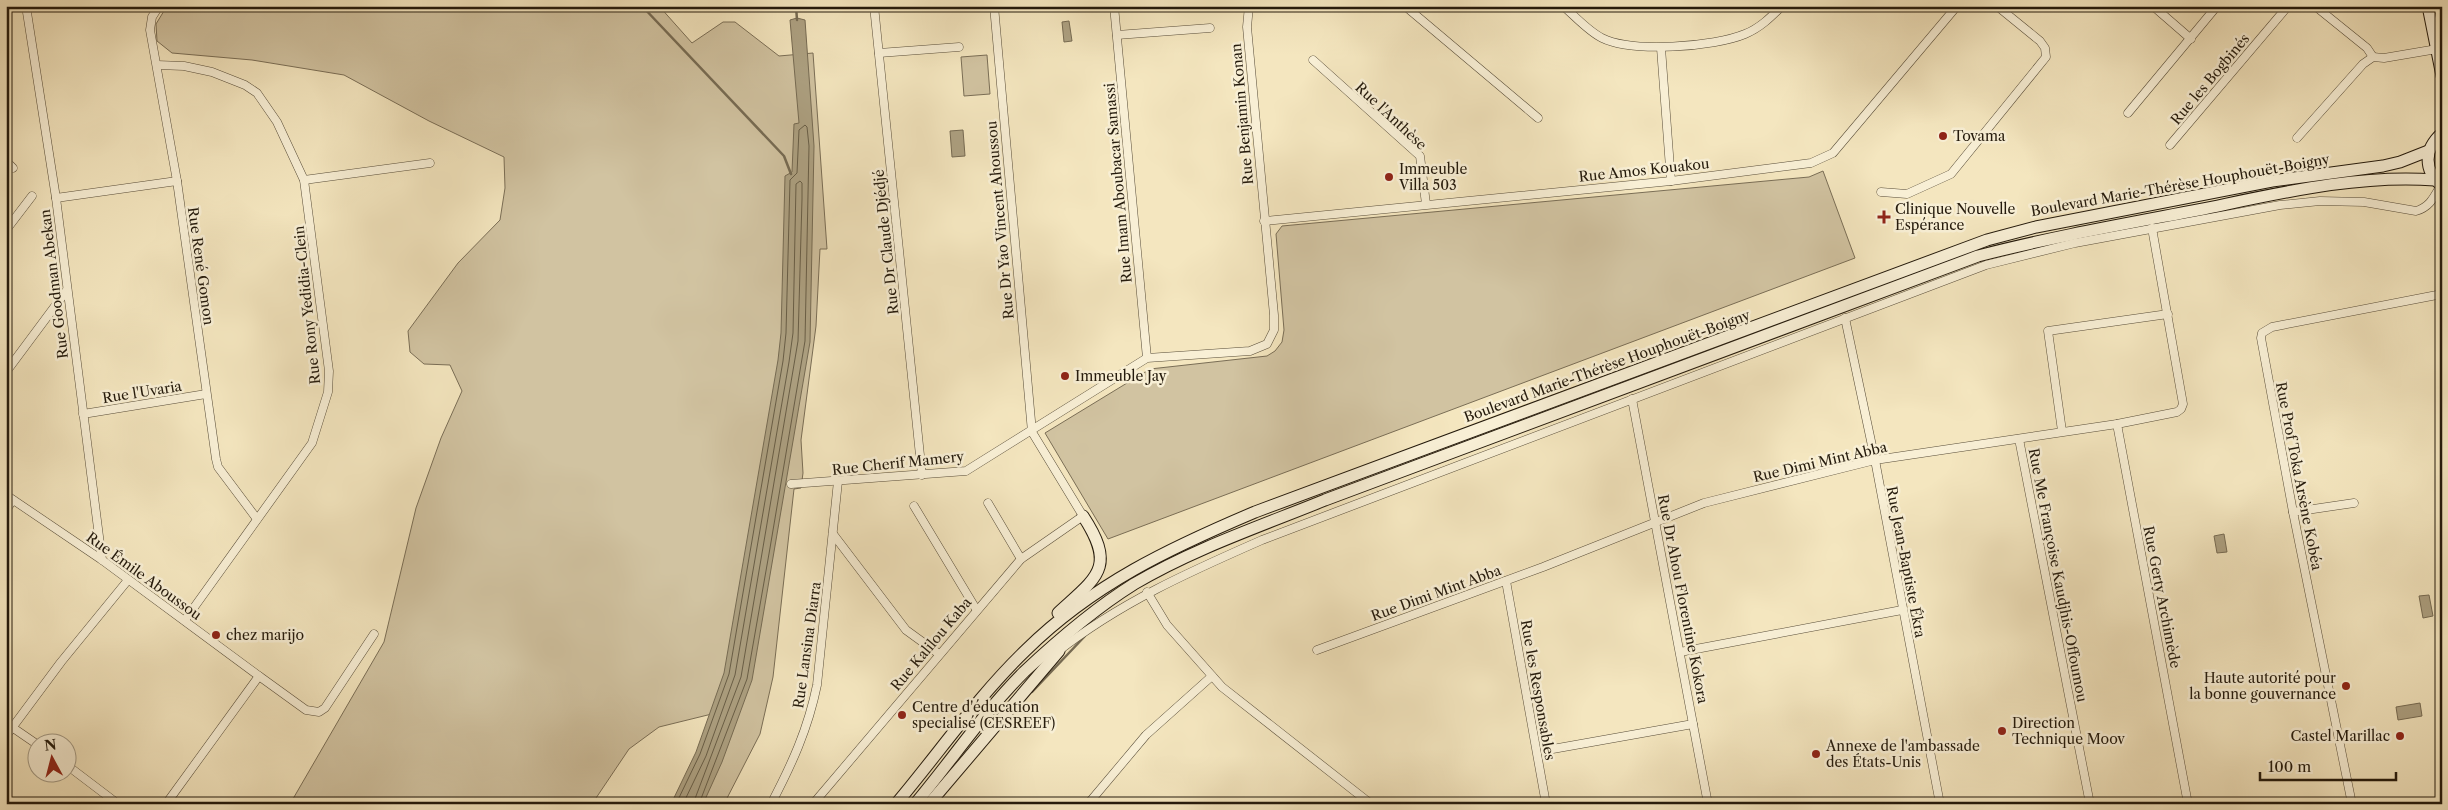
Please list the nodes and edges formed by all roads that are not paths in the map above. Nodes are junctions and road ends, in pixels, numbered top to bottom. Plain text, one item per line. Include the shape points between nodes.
1 (26, 6) edge
2 (159, 6) edge
3 (874, 6) edge
4 (994, 6) edge
5 (1114, 6) edge
6 (1249, 6) edge
7 (1405, 6) edge
8 (1563, 6) edge
9 (1782, 6) edge
10 (1957, 6) edge
11 (1997, 6) edge
12 (2153, 6) edge
13 (2217, 6) edge
14 (2288, 6) edge
15 (2315, 6) edge
16 (2428, 6) edge
17 (1210, 28) dead end
18 (1117, 36) junction
19 (2191, 39) junction
20 (959, 47) dead end
21 (1661, 48) junction
22 (2439, 52) edge
23 (879, 53) junction
24 (2373, 56) junction
25 (1313, 60) dead end
26 (157, 65) junction
27 (2442, 76) edge
28 (2128, 113) dead end
29 (1538, 118) dead end
30 (2442, 133) edge
31 (2298, 138) dead end
32 (2170, 145) dead end
33 (2428, 151) junction
34 (6, 162) edge
35 (430, 163) dead end
36 (13, 168) dead end
37 (304, 180) junction
38 (177, 181) junction
39 (1672, 181) junction
40 (2439, 184) edge
41 (1880, 192) dead end
42 (32, 196) dead end
43 (56, 198) junction
44 (1426, 204) junction
45 (1264, 220) junction
46 (2152, 228) junction
47 (6, 230) edge
48 (67, 290) junction
49 (2442, 294) edge
50 (2168, 314) junction
51 (1845, 321) junction
52 (1147, 358) junction
53 (6, 372) edge
54 (206, 394) junction
55 (1632, 398) junction
56 (83, 414) junction
57 (2117, 424) junction
58 (2062, 431) junction
59 (1032, 432) junction
60 (2019, 439) junction
61 (1875, 460) junction
62 (922, 475) junction
63 (838, 481) junction
64 (791, 484) dead end
65 (6, 495) edge
66 (13, 500) junction
67 (988, 503) dead end
68 (2354, 503) dead end
69 (914, 506) dead end
70 (6, 510) edge
71 (2293, 512) junction
72 (1083, 516) junction
73 (257, 520) junction
74 (1656, 522) junction
75 (833, 534) junction
76 (1021, 559) junction
77 (102, 560) junction
78 (128, 580) junction
79 (1506, 580) junction
80 (1148, 592) junction
81 (976, 609) junction
82 (1902, 610) junction
83 (185, 620) junction
84 (374, 634) dead end
85 (1026, 650) junction
86 (1317, 650) dead end
87 (1059, 651) junction
88 (1680, 652) junction
89 (939, 654) junction
90 (1023, 674) junction
91 (259, 676) junction
92 (1212, 676) junction
93 (1693, 724) junction
94 (9, 725) edge
95 (6, 736) edge
96 (28, 738) edge
97 (1547, 750) dead end
98 (78, 774) edge
99 (118, 804) edge
100 (166, 804) edge
101 (771, 804) edge
102 (813, 804) edge
103 (896, 804) edge
104 (915, 804) edge
105 (929, 804) edge
106 (1088, 804) edge
107 (1371, 804) edge
108 (1546, 804) edge
109 (1708, 804) edge
110 (1940, 804) edge
111 (2090, 804) edge
112 (2188, 804) edge
113 (2352, 804) edge

1 - 43 street, Rue Goodman Abekan
2 - 26 street, Rue René Gomon via 152,17 150,30
3 - 23 street, Rue Dr Claude Djédjé
4 - 59 street, Rue Dr Yao Vincent Ahoussou
5 - 18 street, Rue Imam Aboubacar Samassi
6 - 45 street, Rue Benjamin Konan via 1247,27
7 - 29 street
8 - 21 street via 1600,38 1623,46
9 - 21 street via 1766,22 1745,34
10 - 39 street, Rue Amos Kouakou via 1832,153 1811,163
11 - 41 street via 2040,41 2046,58 1950,174 1907,194
12 - 19 street
13 - 19 street
14 - 32 street, Rue les Bogbinés
15 - 24 street via 2368,48
16 - 22 main road
17 - 18 street
18 - 52 street, Rue Imam Aboubacar Samassi
19 - 28 street
20 - 23 street
21 - 39 street
22 - 24 street via 2384,58
22 - 27 main road
23 - 62 street, Rue Dr Claude Djédjé
24 - 31 street
25 - 44 street, Rue l'Anthèse via 1420,156
26 - 37 street, Rue Rony Yedidia-Clein via 212,72 257,93 277,122
26 - 38 street, Rue René Gomon
30 - 33 main road
33 - 40 main road via 2428,167
33 - 85 main road, Boulevard Marie-Thérèse Houphouët-Boigny via 2383,166 2272,181 2036,227 1935,257 1301,494 1169,549 1121,576 1070,612
34 - 36 street
35 - 37 street
37 - 73 street, Rue Rony Yedidia-Clein via 329,371 328,392 312,443
38 - 43 street
38 - 54 street, Rue René Gomon
39 - 44 street, Rue Amos Kouakou
40 - 46 street via 2432,200 2424,209 2416,211 2364,202 2320,201
40 - 90 main road, Boulevard Marie-Thérèse Houphouët-Boigny via 2381,180 2289,192 1978,256 1325,500 1177,562 1109,600 1062,637
42 - 47 street
43 - 48 street, Rue Goodman Abekan
44 - 45 street, Rue Amos Kouakou
45 - 52 street, Rue Cherif Mamery via 1274,315 1270,341 1264,347 1250,351
46 - 50 street, Rue Dimi Mint Abba
46 - 51 street via 1986,265
48 - 53 street
48 - 56 street, Rue Goodman Abekan
49 - 71 street, Rue Prof Toka Arsène Kobéa via 2272,327 2262,333
50 - 57 street, Rue Dimi Mint Abba via 2183,404 2181,409
50 - 58 street via 2048,331
51 - 55 street
51 - 61 street, Rue Jean-Baptiste Ékra
52 - 59 street, Rue Cherif Mamery
54 - 56 street, Rue l'Uvaria
54 - 73 street, Rue René Gomon via 218,467
55 - 74 street, Rue Dr Ahou Florentine Kokora
55 - 80 street via 1262,540
56 - 77 street, Rue Goodman Abekan
57 - 58 street, Rue Dimi Mint Abba
57 - 112 street, Rue Gerty Archimède
58 - 60 street, Rue Dimi Mint Abba
59 - 62 street, Rue Cherif Mamery via 966,471
59 - 72 street
60 - 61 street, Rue Dimi Mint Abba
60 - 111 street, Rue Me Françoise Kaudjhis-Offoumou
61 - 74 street, Rue Dimi Mint Abba via 1704,502
61 - 82 street, Rue Jean-Baptiste Ékra
62 - 63 street, Rue Cherif Mamery
63 - 64 street, Rue Cherif Mamery
63 - 75 street, Rue Lansina Diarra
65 - 66 street, Rue Émile Aboussou
66 - 70 street
66 - 77 street, Rue Émile Aboussou
67 - 76 street
68 - 71 street
69 - 81 street
71 - 113 street, Rue Prof Toka Arsène Kobéa
72 - 76 street, Rue Kalilou Kaba
72 - 85 main road via 1098,544 1101,556 1098,572 1090,584 1037,631
73 - 83 street, Rue Rony Yedidia-Clein
74 - 79 street, Rue Dimi Mint Abba
74 - 88 street, Rue Dr Ahou Florentine Kokora
75 - 89 street via 906,630
75 - 101 street, Rue Lansina Diarra via 812,708 805,733
76 - 81 street, Rue Kalilou Kaba
77 - 78 street, Rue Émile Aboussou
78 - 83 street, Rue Émile Aboussou
78 - 94 street
79 - 86 street, Rue Dimi Mint Abba
79 - 108 street, Rue les Responsables
80 - 87 street via 1111,612
80 - 92 street via 1167,625
81 - 89 street, Rue Kalilou Kaba
82 - 88 street
82 - 110 street, Rue Jean-Baptiste Ékra
83 - 91 street, Rue Émile Aboussou
84 - 91 street, Rue Émile Aboussou via 325,708 319,712 306,710
85 - 103 main road, Boulevard Marie-Thérèse Houphouët-Boigny
87 - 90 street
87 - 105 main road
88 - 93 street, Rue Dr Ahou Florentine Kokora
89 - 102 street, Rue Kalilou Kaba
90 - 104 main road, Boulevard Marie-Thérèse Houphouët-Boigny
91 - 100 street
92 - 106 street via 1146,735
92 - 107 street via 1253,714
93 - 97 street
93 - 109 street, Rue Dr Ahou Florentine Kokora
94 - 95 street
94 - 96 street
98 - 99 street

